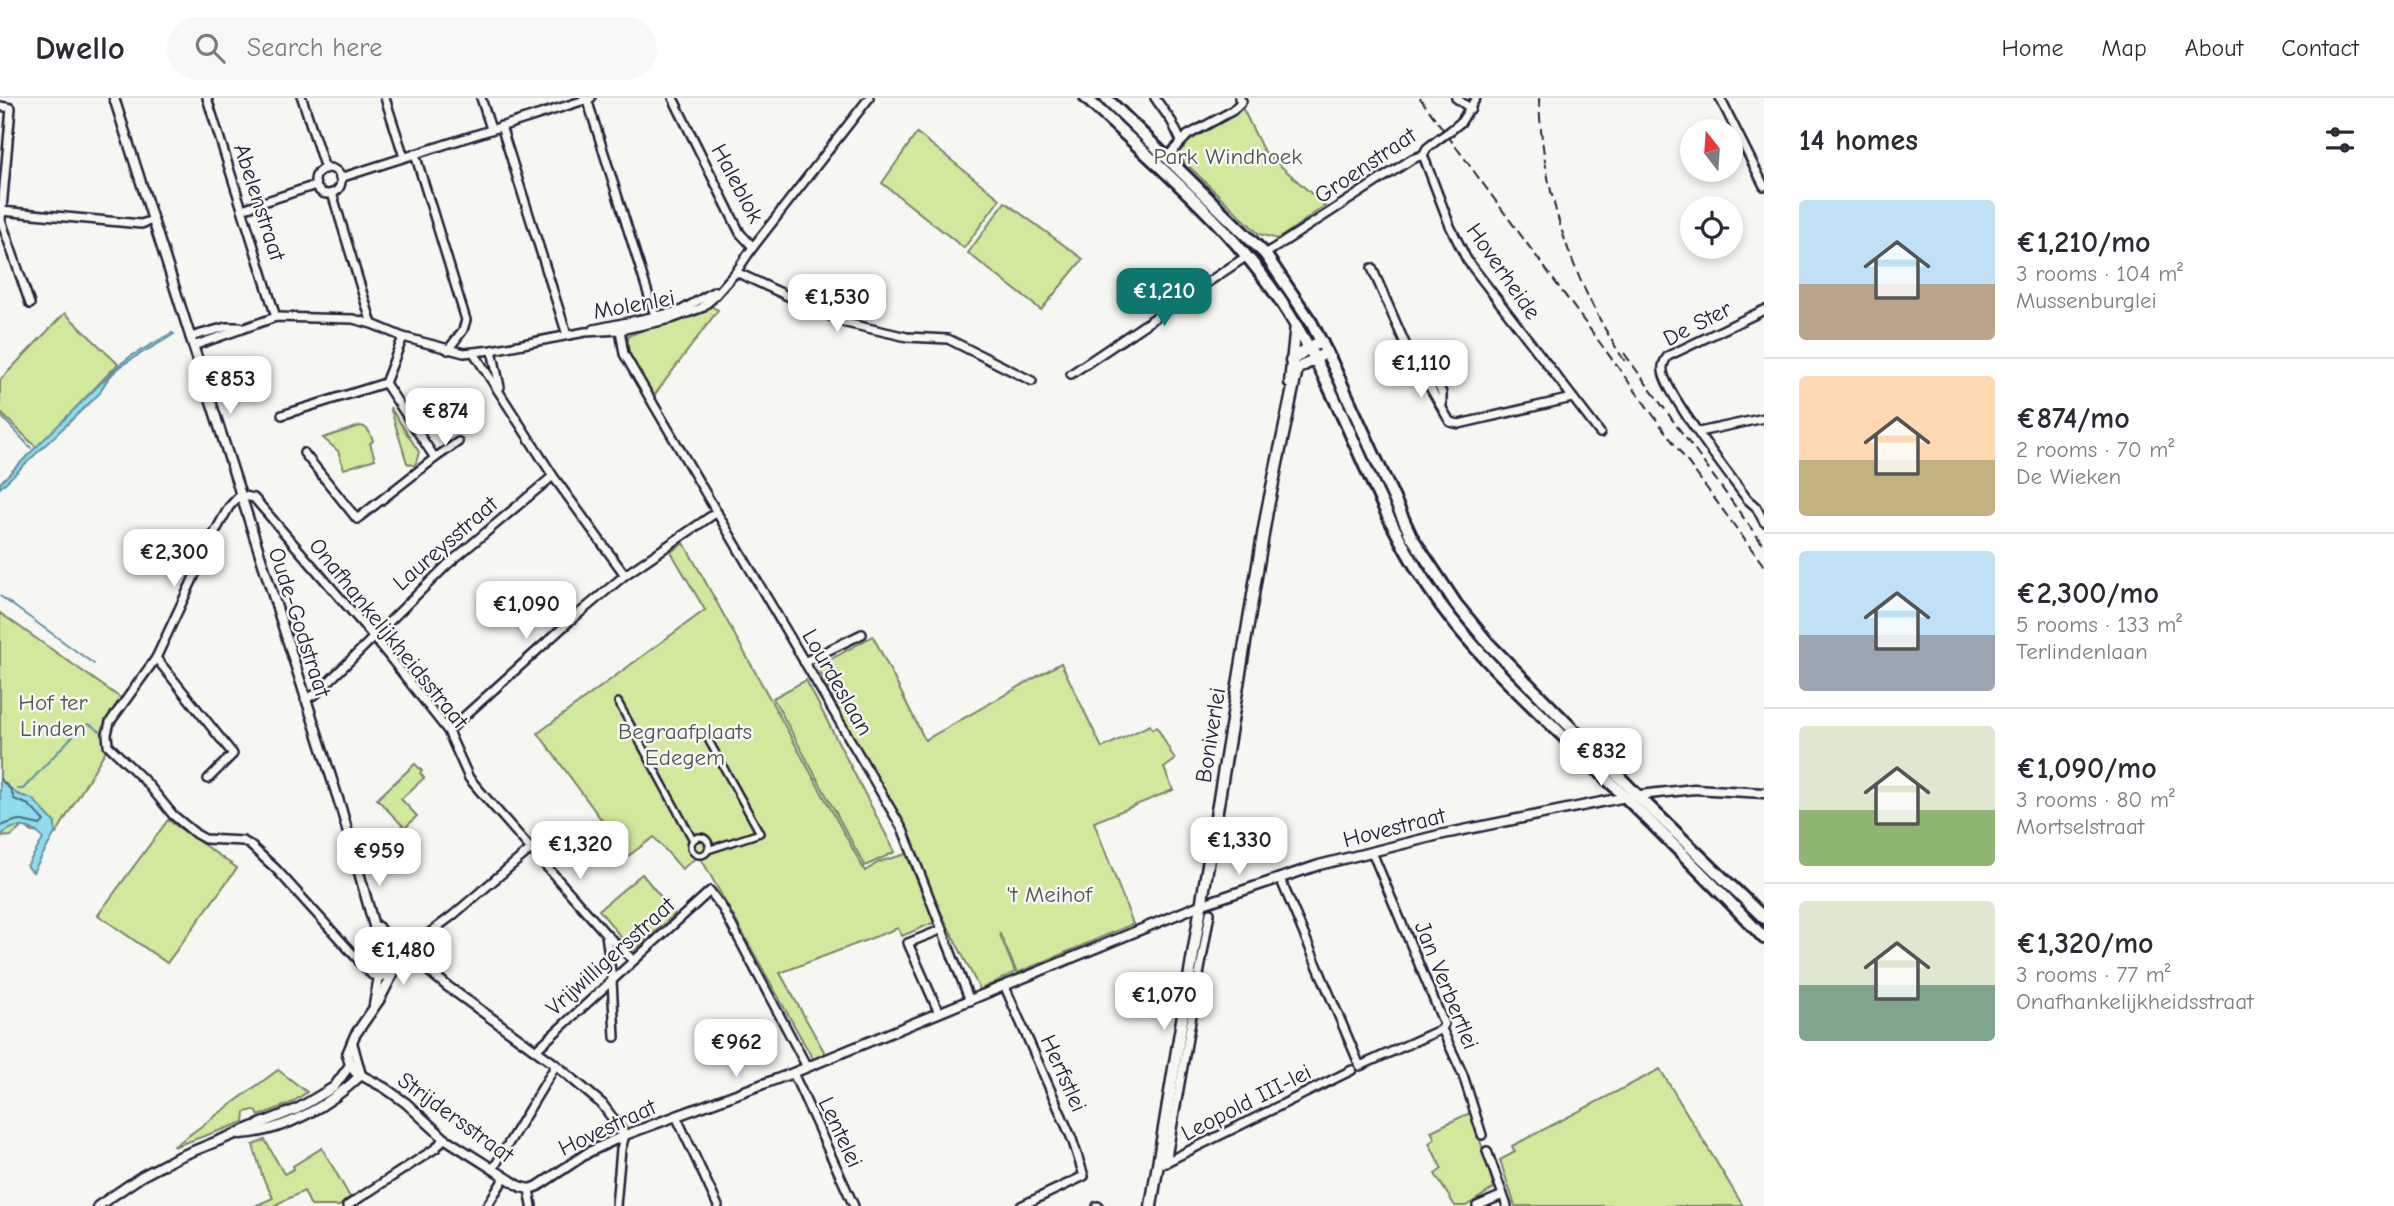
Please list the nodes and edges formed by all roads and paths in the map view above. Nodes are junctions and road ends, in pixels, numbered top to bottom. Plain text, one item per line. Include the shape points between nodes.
1 (114, 98) edge
2 (206, 98) edge
3 (302, 98) edge
4 (385, 98) edge
5 (481, 98) edge
6 (673, 98) edge
7 (869, 98) edge
8 (1086, 98) edge
9 (1106, 98) edge
10 (1155, 98) edge
11 (1239, 98) edge
12 (1456, 98) edge
13 (1476, 98) edge
14 (1720, 98) edge
15 (589, 99) edge
16 (0, 106) edge
17 (1471, 109) junction
18 (501, 126) junction
19 (491, 129) junction
20 (1181, 141) junction
21 (415, 154) junction
22 (1423, 155) junction
23 (404, 157) junction
24 (1167, 157) junction
25 (325, 169) junction
26 (340, 178) junction
27 (316, 185) junction
28 (1764, 186) edge
29 (332, 193) junction
30 (242, 209) junction
31 (1, 211) edge
32 (153, 220) junction
33 (753, 247) junction
34 (1265, 254) junction
35 (1247, 256) junction
36 (1372, 268) dead end
37 (736, 272) junction
38 (30, 304) dead end
39 (1764, 310) edge
40 (276, 317) junction
41 (656, 319) junction
42 (372, 324) junction
43 (1296, 324) junction
44 (620, 330) junction
45 (585, 332) junction
46 (567, 335) junction
47 (403, 337) junction
48 (192, 341) junction
49 (1324, 347) junction
50 (448, 350) junction
51 (492, 350) junction
52 (1312, 352) junction
53 (474, 353) junction
54 (1291, 361) junction
55 (1071, 374) dead end
56 (1032, 380) dead end
57 (385, 383) junction
58 (500, 391) junction
59 (1290, 394) junction
60 (1572, 398) junction
61 (282, 415) dead end
62 (1764, 418) edge
63 (1699, 432) junction
64 (1600, 433) dead end
65 (458, 442) dead end
66 (304, 453) dead end
67 (435, 458) junction
68 (554, 476) junction
69 (240, 495) junction
70 (1760, 506) edge
71 (717, 512) junction
72 (1764, 522) edge
73 (625, 575) junction
74 (862, 634) dead end
75 (373, 636) junction
76 (156, 658) junction
77 (804, 662) junction
78 (305, 699) junction
79 (618, 702) dead end
80 (448, 731) junction
81 (709, 741) dead end
82 (208, 779) dead end
83 (1764, 793) edge
84 (1631, 797) junction
85 (693, 840) junction
86 (532, 848) junction
87 (708, 850) junction
88 (1372, 852) junction
89 (1280, 878) junction
90 (1200, 905) junction
91 (1210, 913) dead end
92 (373, 918) junction
93 (1764, 918) edge
94 (943, 929) junction
95 (606, 934) junction
96 (1764, 938) edge
97 (404, 952) junction
98 (380, 956) junction
99 (633, 960) junction
100 (360, 963) junction
101 (379, 976) junction
102 (392, 977) junction
103 (612, 980) junction
104 (1005, 987) junction
105 (970, 1001) junction
106 (374, 1005) junction
107 (939, 1013) junction
108 (1442, 1029) junction
109 (615, 1037) dead end
110 (536, 1050) junction
111 (353, 1065) junction
112 (556, 1065) junction
113 (807, 1067) junction
114 (1356, 1068) junction
115 (793, 1073) junction
116 (361, 1075) junction
117 (324, 1099) junction
118 (676, 1116) junction
119 (625, 1135) junction
120 (1482, 1135) dead end
121 (444, 1138) junction
122 (1488, 1151) dead end
123 (1162, 1163) junction
124 (494, 1169) junction
125 (505, 1177) junction
126 (529, 1189) junction
127 (1503, 1195) junction
128 (98, 1206) edge
129 (347, 1206) edge
130 (487, 1206) edge
131 (532, 1206) edge
132 (615, 1206) edge
133 (718, 1206) edge
134 (854, 1206) edge
135 (1021, 1206) edge
136 (1151, 1206) edge
137 (1478, 1206) edge
138 (1507, 1206) edge

1 - 32 street, Oude-Godstraat
2 - 30 street, Abelenstraat
3 - 25 street
4 - 23 street
5 - 19 street
6 - 33 street, Haleblok via 740,233
7 - 33 street
8 - 35 main road
9 - 24 main road
10 - 20 street
11 - 20 street via 1242,101 1232,111
12 - 17 street
13 - 17 street, Groenstraat
14 - 28 street
15 - 18 street
15 - 41 street
16 - 31 street via 11,108
17 - 22 street, Groenstraat, bridge
18 - 19 street
18 - 46 street
19 - 21 street
20 - 24 street
21 - 23 street
21 - 50 street via 466,320
22 - 34 street, Groenstraat via 1405,162
22 - 60 street, Hoverheide via 1467,260
23 - 26 street
24 - 34 main road
25 - 26 street via 332,169
25 - 27 street via 317,175
26 - 29 street
27 - 29 street via 322,193
27 - 30 street
29 - 42 street
30 - 40 street, Abelenstraat
31 - 32 street via 141,224
31 - 38 street
32 - 48 street, Oude-Godstraat
33 - 37 street
34 - 49 main road
35 - 43 main road
35 - 55 street
36 - 60 street via 1417,371 1450,422 1459,424
37 - 41 street via 722,288
37 - 56 street via 846,323 907,337 948,339
39 - 63 street, De Ster via 1664,362 1665,379
40 - 42 street via 335,317
40 - 48 street via 231,334
41 - 44 street, Molenlei
41 - 45 street
42 - 47 street
43 - 52 main road
43 - 54 main road, Boniverlei
44 - 45 street, Molenlei
44 - 71 street, Lourdeslaan via 624,354
45 - 46 street
46 - 51 street
47 - 50 street
47 - 57 street
48 - 69 street, Oude-Godstraat
49 - 52 main road
49 - 84 main road via 1399,511 1443,587
50 - 53 street
51 - 53 street
51 - 58 street
52 - 54 main road
52 - 59 main road, Boniverlei via 1297,369
52 - 84 main road via 1395,534 1425,584 1472,645
53 - 58 street
54 - 59 main road, Boniverlei
57 - 61 street
57 - 67 street
58 - 68 street
59 - 90 main road, Boniverlei
60 - 64 street, Hoverheide
62 - 63 street
63 - 70 street via 1747,499
65 - 67 street
66 - 67 street via 357,519
68 - 73 street
68 - 75 street, Laureysstraat via 447,565
69 - 75 street, Onafhankelijkheidsstraat via 254,498
69 - 76 street via 215,532
69 - 78 street, Oude-Godstraat
70 - 72 street
71 - 73 street
71 - 77 street, Lourdeslaan
73 - 80 street
74 - 77 street
75 - 78 street, Laureysstraat via 316,694
75 - 80 street, Onafhankelijkheidsstraat
76 - 82 street via 233,754
76 - 100 street via 110,722 107,740 111,750 196,834 250,845
77 - 94 street, Lourdeslaan via 903,830
78 - 92 street, Oude-Godstraat
79 - 85 street
80 - 86 street, Onafhankelijkheidsstraat via 469,778
81 - 87 street via 760,833
83 - 84 street, Hovestraat via 1694,789
84 - 88 street, Hovestraat
84 - 93 main road
84 - 96 main road
85 - 87 street via 706,839
85 - 87 street via 695,853
86 - 95 street, Onafhankelijkheidsstraat
86 - 97 street
88 - 89 street, Hovestraat
88 - 108 street, Jan Verbertlei via 1444,1024
89 - 90 street, Hovestraat
89 - 114 street
90 - 104 street, Hovestraat
90 - 123 main road, Boniverlei
91 - 123 street, Boniverlei
92 - 97 street, Oude-Godstraat via 389,943
92 - 98 street, Oude-Godstraat
94 - 105 street, Lourdeslaan
94 - 107 street via 908,943
95 - 99 street, Onafhankelijkheidsstraat
95 - 103 street
97 - 98 street via 392,948
97 - 102 street
97 - 110 street, Oude-Godstraat
98 - 100 street
98 - 101 street
99 - 103 street, Vrijwilligersstraat
99 - 113 street, Vrijwilligersstraat via 710,891
100 - 101 street
101 - 102 street
101 - 106 street
102 - 106 street
103 - 109 street
103 - 110 street, Vrijwilligersstraat
104 - 105 street, Hovestraat
104 - 135 street, Herfstlei via 1072,1139 1084,1177
105 - 107 street, Hovestraat
106 - 111 street via 352,1042
107 - 113 street, Hovestraat
108 - 114 street, Leopold III-lei
108 - 120 street, Jan Verbertlei
110 - 112 street, Oude-Godstraat
111 - 116 street
111 - 117 street
112 - 119 street, Oude-Godstraat via 602,1104
112 - 124 street
113 - 115 street, Hovestraat
114 - 123 street, Leopold III-lei
115 - 118 street, Hovestraat
115 - 134 street, Lentelei
116 - 117 street via 341,1093
116 - 121 street, Strijdersstraat via 397,1097
117 - 128 street via 282,1124 201,1147 153,1170
118 - 119 street, Hovestraat
118 - 133 street
119 - 126 street, Hovestraat
119 - 132 street
121 - 124 street, Strijdersstraat
121 - 129 street via 436,1148
122 - 127 street
123 - 136 main road, Boniverlei
124 - 125 street, Strijdersstraat
125 - 126 street, Strijdersstraat
125 - 130 street
126 - 131 street
127 - 137 street
127 - 138 street

